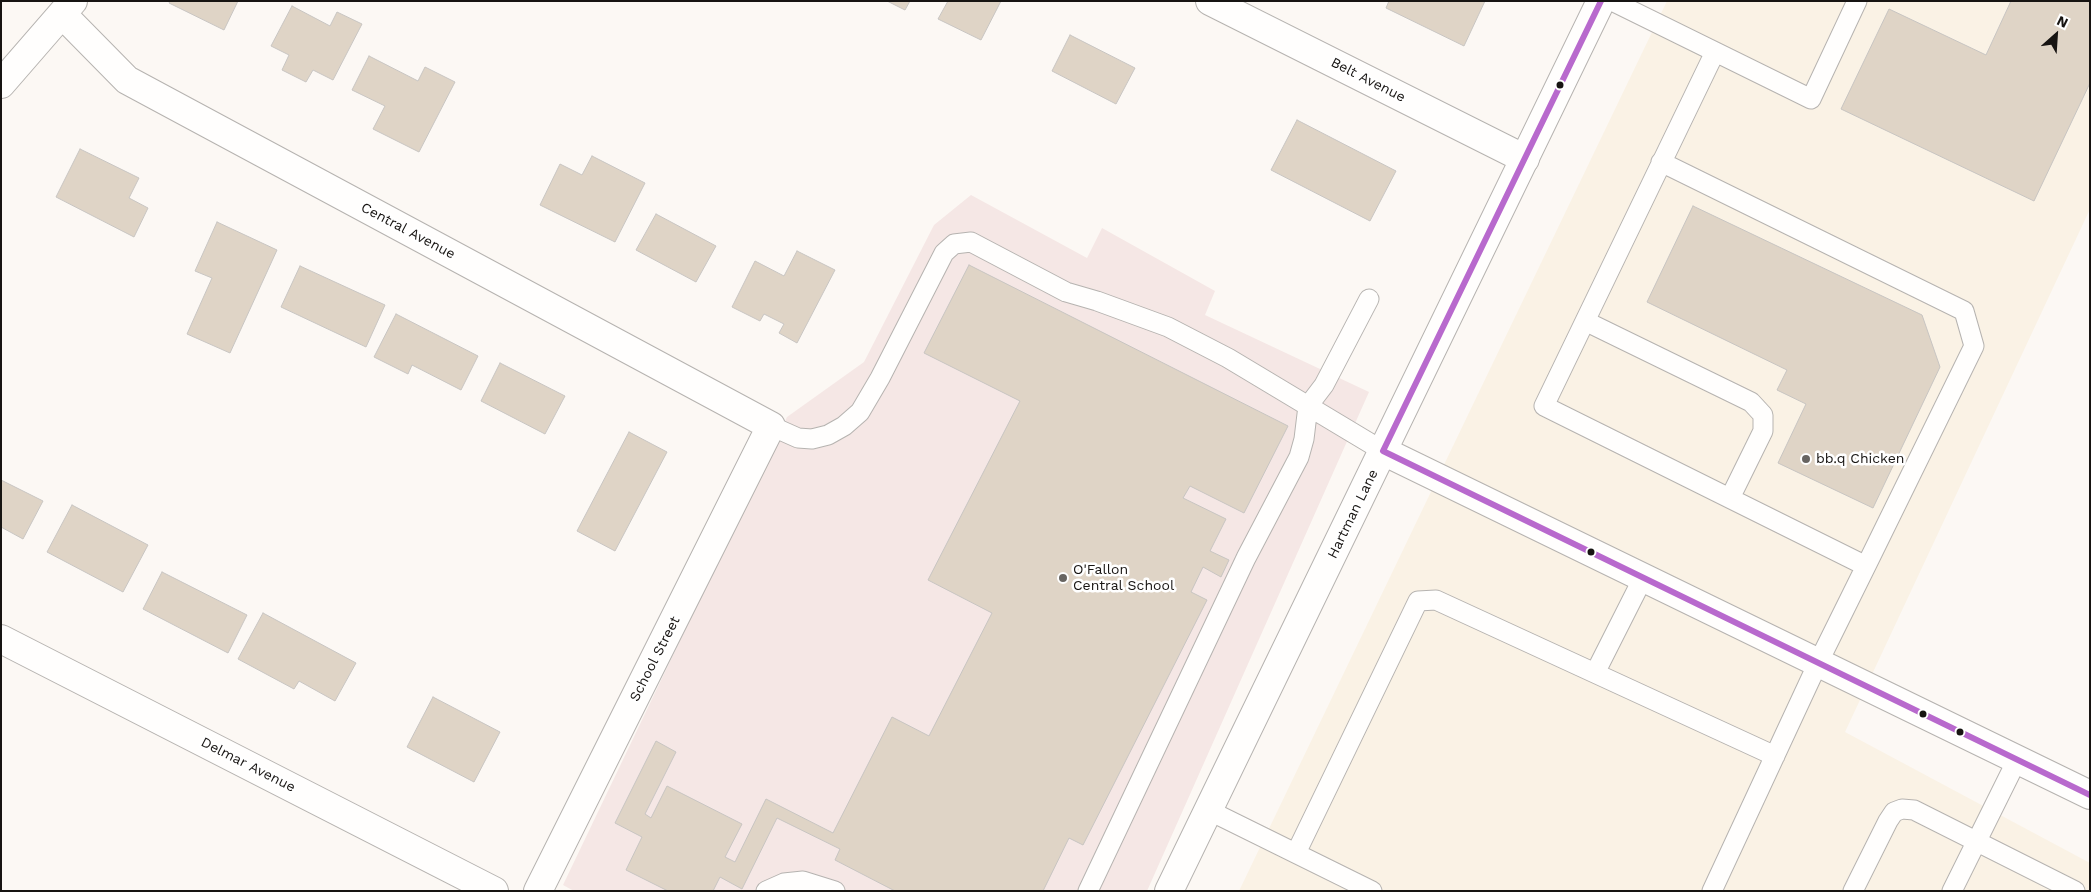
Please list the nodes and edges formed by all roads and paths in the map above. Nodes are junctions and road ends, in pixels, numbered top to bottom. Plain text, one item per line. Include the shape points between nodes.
1 (1210, 1) edge
2 (1601, 1) edge
3 (1612, 1) edge
4 (1857, 1) edge
5 (67, 8) edge
6 (1715, 52) junction
7 (1, 84) edge
8 (1526, 159) junction
9 (1661, 162) junction
10 (1369, 299) dead end
11 (1585, 321) junction
12 (1308, 406) junction
13 (771, 426) junction
14 (1383, 451) junction
15 (1730, 498) junction
16 (1866, 566) junction
17 (1643, 578) junction
18 (1, 639) edge
19 (1818, 663) junction
20 (1595, 673) junction
21 (1775, 756) junction
22 (2017, 760) junction
23 (2090, 795) edge
24 (1208, 810) junction
25 (1976, 841) junction
26 (1296, 853) junction
27 (494, 891) edge
28 (538, 891) edge
29 (766, 891) edge
30 (835, 891) edge
31 (1088, 891) edge
32 (1169, 891) edge
33 (1372, 891) edge
34 (1712, 891) edge
35 (1853, 891) edge
36 (1952, 891) edge
37 (2075, 891) edge

1 - 8 street, Belt Avenue
2 - 8 street, Hartman Lane
3 - 6 lane
4 - 6 lane via 1812,99
5 - 7 street
5 - 13 street, Central Avenue via 127,80
6 - 9 lane
8 - 14 street, Hartman Lane
9 - 11 lane
9 - 16 lane via 1964,311 1974,346
10 - 12 lane via 1324,385
11 - 15 lane via 1751,402 1763,415 1763,431
11 - 15 lane via 1544,406
12 - 13 lane via 1168,327 1066,292 978,244 962,242 944,253 860,412 828,435 812,439 798,438
12 - 14 lane
12 - 31 lane via 1299,457 1246,558
13 - 28 street, School Street
14 - 17 street
14 - 24 street, Hartman Lane
15 - 16 lane
16 - 19 lane
17 - 19 street
17 - 20 lane
18 - 27 street, Delmar Avenue
19 - 21 lane
19 - 22 street
20 - 21 lane
20 - 26 lane via 1436,600 1418,601
21 - 34 lane
22 - 23 street
22 - 25 lane
24 - 26 lane
24 - 32 street, Hartman Lane
25 - 35 lane via 1914,810 1894,812
25 - 36 lane
25 - 37 lane
26 - 33 lane
29 - 30 lane via 802,880

